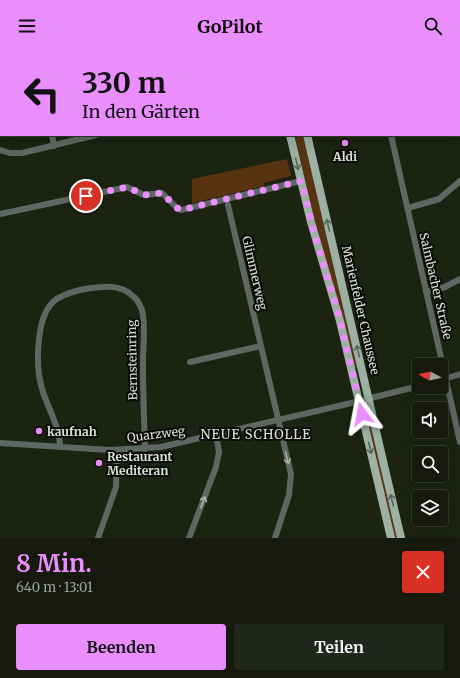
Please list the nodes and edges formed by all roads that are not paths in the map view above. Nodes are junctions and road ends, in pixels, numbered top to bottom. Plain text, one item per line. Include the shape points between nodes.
1 (52, 136) edge
2 (92, 136) edge
3 (290, 136) edge
4 (306, 136) edge
5 (391, 136) edge
6 (54, 146) junction
7 (0, 150) edge
8 (301, 181) junction
9 (460, 181) edge
10 (228, 205) dead end
11 (408, 208) junction
12 (0, 214) edge
13 (460, 278) edge
14 (426, 292) junction
15 (261, 346) junction
16 (439, 358) edge
17 (190, 362) dead end
18 (460, 374) edge
19 (448, 378) edge
20 (412, 388) edge
21 (447, 394) edge
22 (369, 399) junction
23 (359, 401) junction
24 (278, 420) junction
25 (216, 435) junction
26 (460, 442) edge
27 (0, 443) edge
28 (60, 447) junction
29 (145, 449) junction
30 (117, 450) junction
31 (98, 538) edge
32 (189, 538) edge
33 (276, 538) edge
34 (391, 538) edge
35 (401, 538) edge

1 - 6 street
2 - 6 street
3 -> 8 main road, Marienfelder Chaussee
22 -> 4 main road, Marienfelder Chaussee
5 - 11 street, Salmbacher Straße
6 - 7 street via 22,153
8 - 12 street via 181,210 162,193 144,195 127,187
8 - 23 main road, Marienfelder Chaussee via 338,312
9 - 11 street via 439,199
10 - 15 street, Glimmerweg
11 - 14 street, Salmbacher Straße
13 - 14 street via 445,287
14 - 16 street, Salmbacher Straße
15 - 17 street
15 - 24 street, Glimmerweg
18 - 19 street
20 - 22 street, Quarzweg
21 - 26 street, Salmbacher Straße
22 - 23 street, Quarzweg
35 -> 22 main road, Marienfelder Chaussee
23 - 24 street, Quarzweg
23 -> 34 main road, Marienfelder Chaussee
24 - 25 street, Quarzweg
24 -> 33 street, Glimmerweg via 291,480 287,504
25 - 29 street, Quarzweg
32 -> 25 street via 216,467 219,452
27 - 28 street, Quarzweg
28 - 29 street, Bernsteinring via 60,438 38,373 39,343 46,310 53,300 63,295 91,288 111,287 120,288 131,294 142,309
28 - 30 street, Quarzweg
29 - 30 street, Quarzweg
30 - 31 street via 116,487

